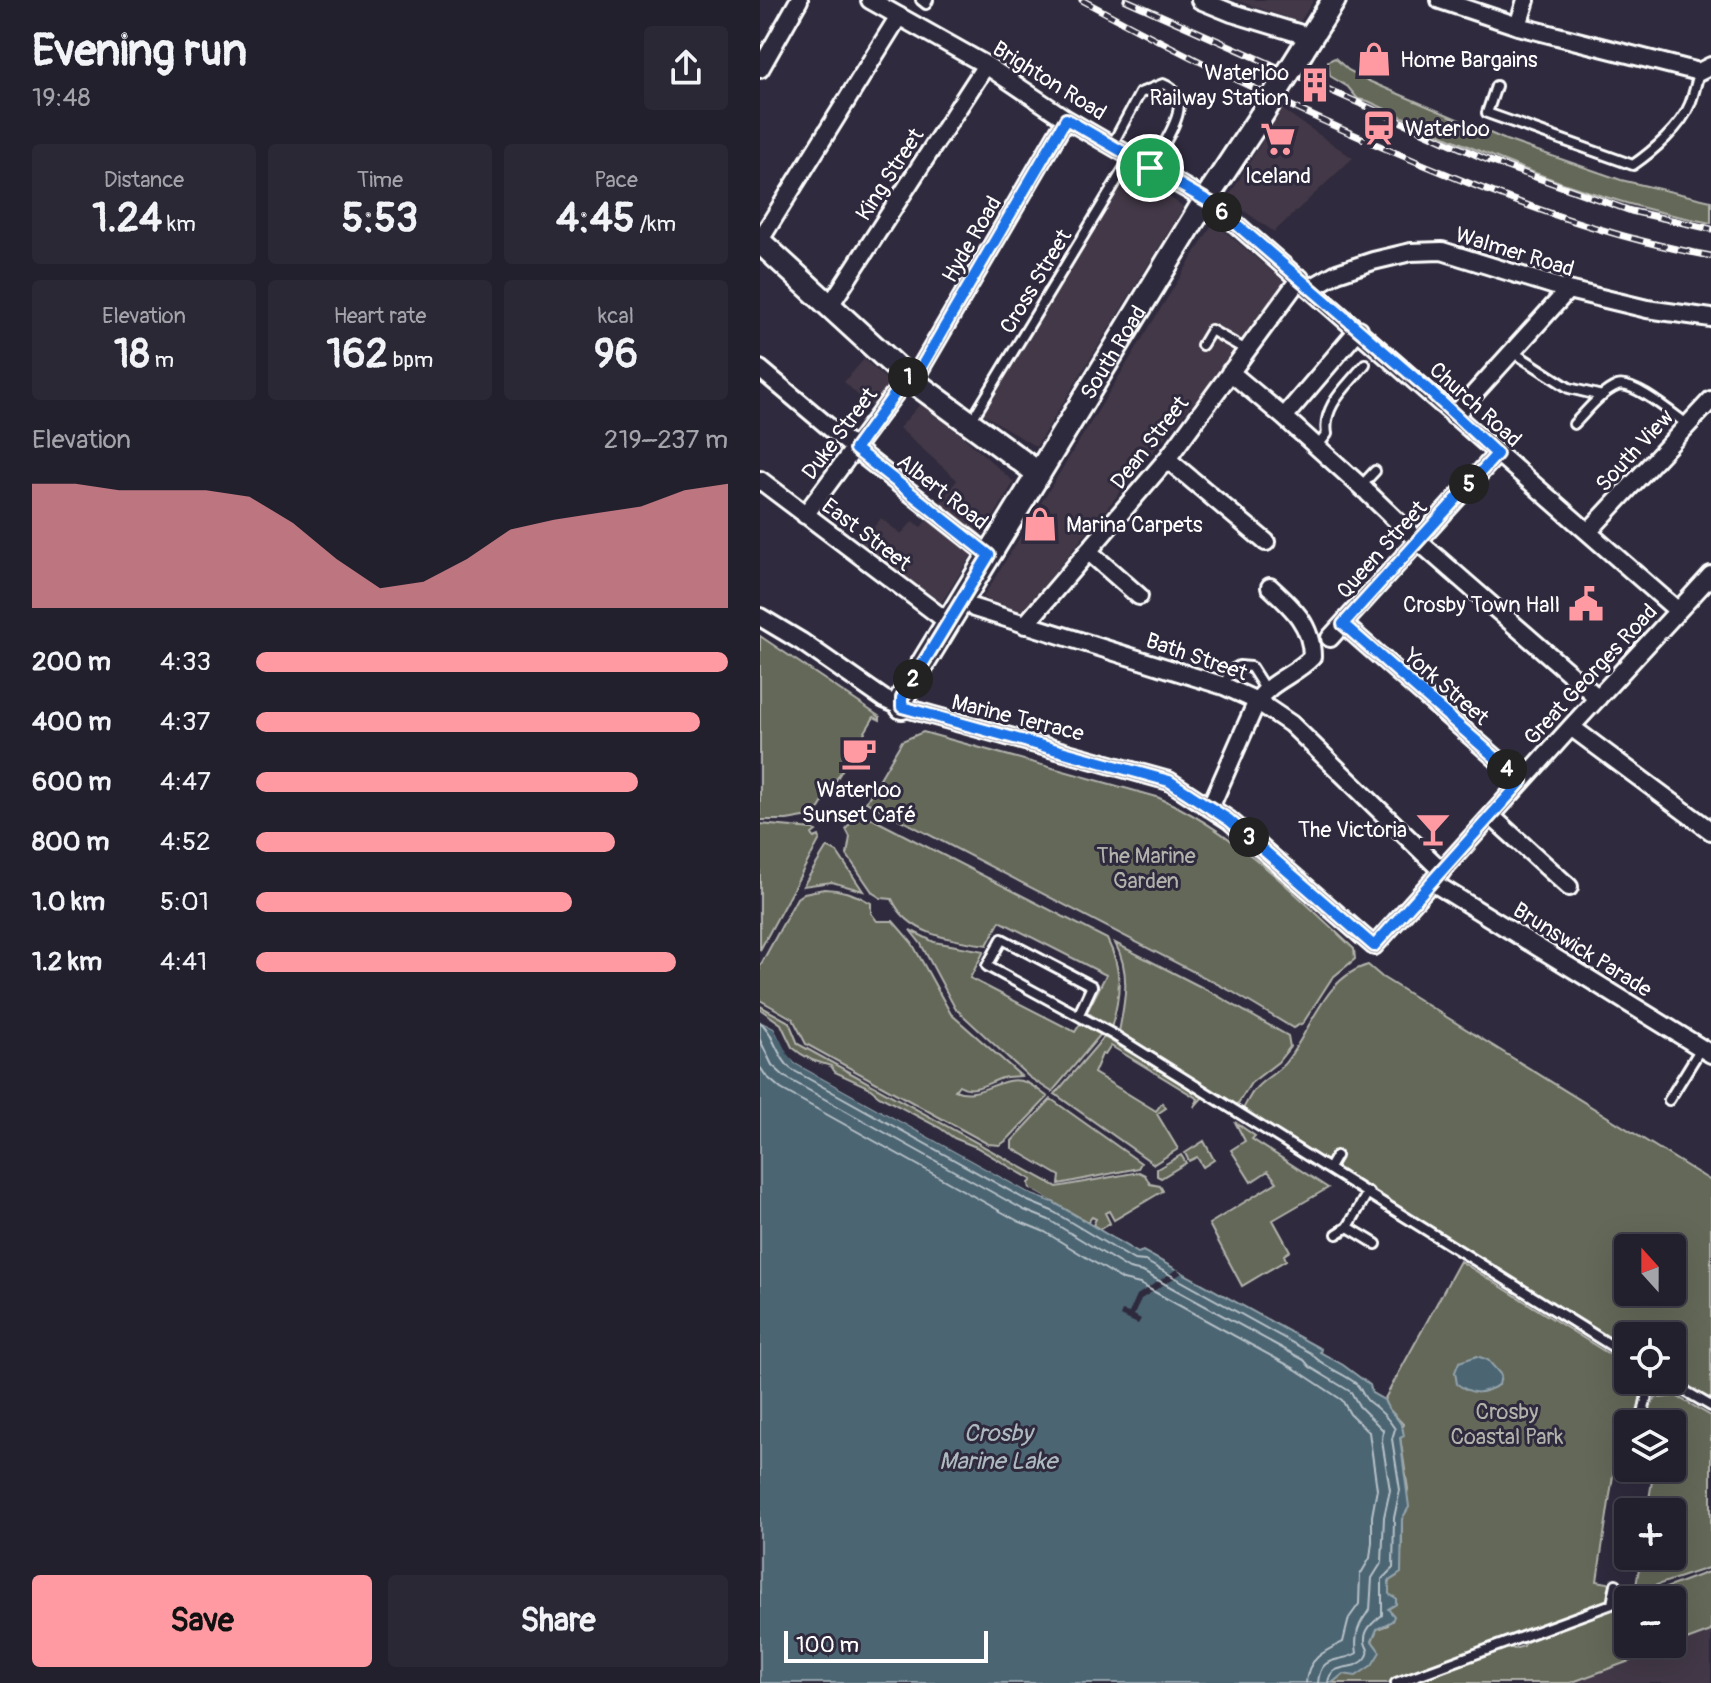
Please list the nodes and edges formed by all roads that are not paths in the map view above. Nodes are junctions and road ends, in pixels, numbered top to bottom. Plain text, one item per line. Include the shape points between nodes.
1 (799, 0) edge
2 (870, 0) edge
3 (921, 0) edge
4 (928, 0) edge
5 (1200, 0) edge
6 (1334, 0) edge
7 (1440, 0) edge
8 (1526, 0) edge
9 (899, 16) junction
10 (1518, 26) junction
11 (1307, 44) junction
12 (986, 65) junction
13 (760, 69) edge
14 (1705, 69) edge
15 (1496, 86) dead end
16 (1066, 119) junction
17 (1112, 145) junction
18 (1131, 157) junction
19 (1150, 168) junction
20 (1206, 199) junction
21 (760, 241) edge
22 (1305, 283) junction
23 (1568, 290) junction
24 (829, 307) junction
25 (1711, 318) edge
26 (1359, 329) junction
27 (1202, 345) dead end
28 (1246, 350) junction
29 (1512, 352) junction
30 (1365, 364) dead end
31 (760, 369) edge
32 (1230, 372) junction
33 (910, 379) junction
34 (1602, 396) junction
35 (1711, 400) edge
36 (1454, 416) junction
37 (1284, 417) junction
38 (969, 424) junction
39 (1574, 424) dead end
40 (1688, 425) junction
41 (1317, 447) junction
42 (855, 449) junction
43 (1497, 454) junction
44 (1167, 459) junction
45 (1375, 471) dead end
46 (1038, 473) junction
47 (760, 480) edge
48 (1365, 490) junction
49 (805, 515) junction
50 (1589, 531) junction
51 (1418, 541) junction
52 (1242, 548) dead end
53 (1088, 551) junction
54 (989, 555) junction
55 (1711, 575) edge
56 (1270, 587) dead end
57 (1138, 598) dead end
58 (974, 608) dead end
59 (1678, 611) junction
60 (760, 617) edge
61 (948, 622) junction
62 (1343, 624) junction
63 (1025, 625) junction
64 (1330, 638) dead end
65 (1224, 686) junction
66 (1261, 695) junction
67 (1598, 698) junction
68 (902, 707) junction
69 (1571, 727) junction
70 (1522, 781) junction
71 (1210, 808) junction
72 (1491, 816) junction
73 (1711, 831) edge
74 (1437, 876) junction
75 (1569, 887) dead end
76 (1374, 946) joint
77 (1079, 1014) junction
78 (1706, 1051) edge
79 (1669, 1100) dead end
80 (1336, 1156) dead end
81 (1329, 1168) junction
82 (1368, 1192) junction
83 (1348, 1227) junction
84 (1337, 1234) dead end
85 (1376, 1244) dead end
86 (1614, 1347) edge
87 (1686, 1392) edge
88 (1711, 1406) edge
89 (1616, 1584) dead end
90 (1396, 1683) edge

1 - 13 street
2 - 9 street, Brighton Road
3 - 4 lane
5 - 11 street
6 - 11 street, South Road
7 - 10 street
8 - 10 street
9 - 12 street, Brighton Road
9 - 21 street
10 - 14 street
11 - 20 street, South Road, bridge
12 - 16 street, Brighton Road
12 - 24 street, King Street
14 - 15 lane via 1677,125 1633,165 1487,113
16 - 17 street, Brighton Road
16 - 33 street, Hyde Road
17 - 18 street, Brighton Road
17 - 19 lane via 1140,93 1163,84 1172,88 1181,110
18 - 19 street, Brighton Road
18 - 38 lane, Cross Street
19 - 20 street, Brighton Road
20 - 22 street, Church Road
20 - 46 street, South Road
21 - 24 street
22 - 23 street, Walmer Road via 1411,252 1442,251
22 - 26 street, Church Road
22 - 28 street, Dean Street
23 - 25 street, Walmer Road
23 - 29 street
24 - 33 street
26 - 36 street, Church Road
26 - 37 street
27 - 28 lane via 1211,330
28 - 32 street, Dean Street
29 - 34 lane via 1569,388
29 - 36 street
30 - 41 lane via 1330,405 1327,434
31 - 42 street, Albert Road
32 - 37 street
32 - 44 street, Dean Street
33 - 38 street
33 - 42 street, Duke Street
34 - 39 lane
34 - 40 lane via 1618,385 1631,385
35 - 40 street, South View
36 - 43 street, Church Road
37 - 41 street
38 - 46 street
40 - 50 street, South View
41 - 48 street
42 - 49 street, Duke Street
42 - 54 street, Albert Road
43 - 50 street, Church Road
43 - 51 street, Queen Street
44 - 52 street via 1260,537
44 - 53 street, Dean Street
45 - 48 lane
46 - 54 street, South Road
47 - 49 street, East Street
48 - 51 street
49 - 61 street, East Street
50 - 59 street, Church Road
51 - 62 street, Queen Street
51 - 67 street
53 - 57 street
53 - 63 street, Dean Street
54 - 61 street, South Road
55 - 59 street, Great Georges Road
56 - 66 street via 1307,629 1312,657
58 - 63 street, Bath Street
59 - 67 street, Great Georges Road
60 - 68 street, Marine Terrace
61 - 68 street, South Road via 902,698
62 - 64 street, Queen Street
62 - 70 street, York Street
63 - 65 street, Bath Street
65 - 66 street, Bath Street
65 - 66 lane via 1230,671 1251,667
66 - 71 street
66 - 74 street, Bath Street
67 - 69 street, Great Georges Road
68 - 71 street, Marine Terrace via 1169,781
69 - 70 street, Great Georges Road
69 - 73 street
70 - 72 street, Great Georges Road
71 - 76 street, Marine Terrace
72 - 74 street, Great Georges Road
72 - 75 street
74 - 76 street, Great Georges Road
74 - 78 street, Brunswick Parade
77 - 77 lane via 987,966 1002,939 1092,986
77 - 81 lane
78 - 79 lane
80 - 81 lane
81 - 82 lane
82 - 83 lane
82 - 86 lane
83 - 84 lane
83 - 85 lane
87 - 88 lane
89 - 90 lane via 1612,1604

